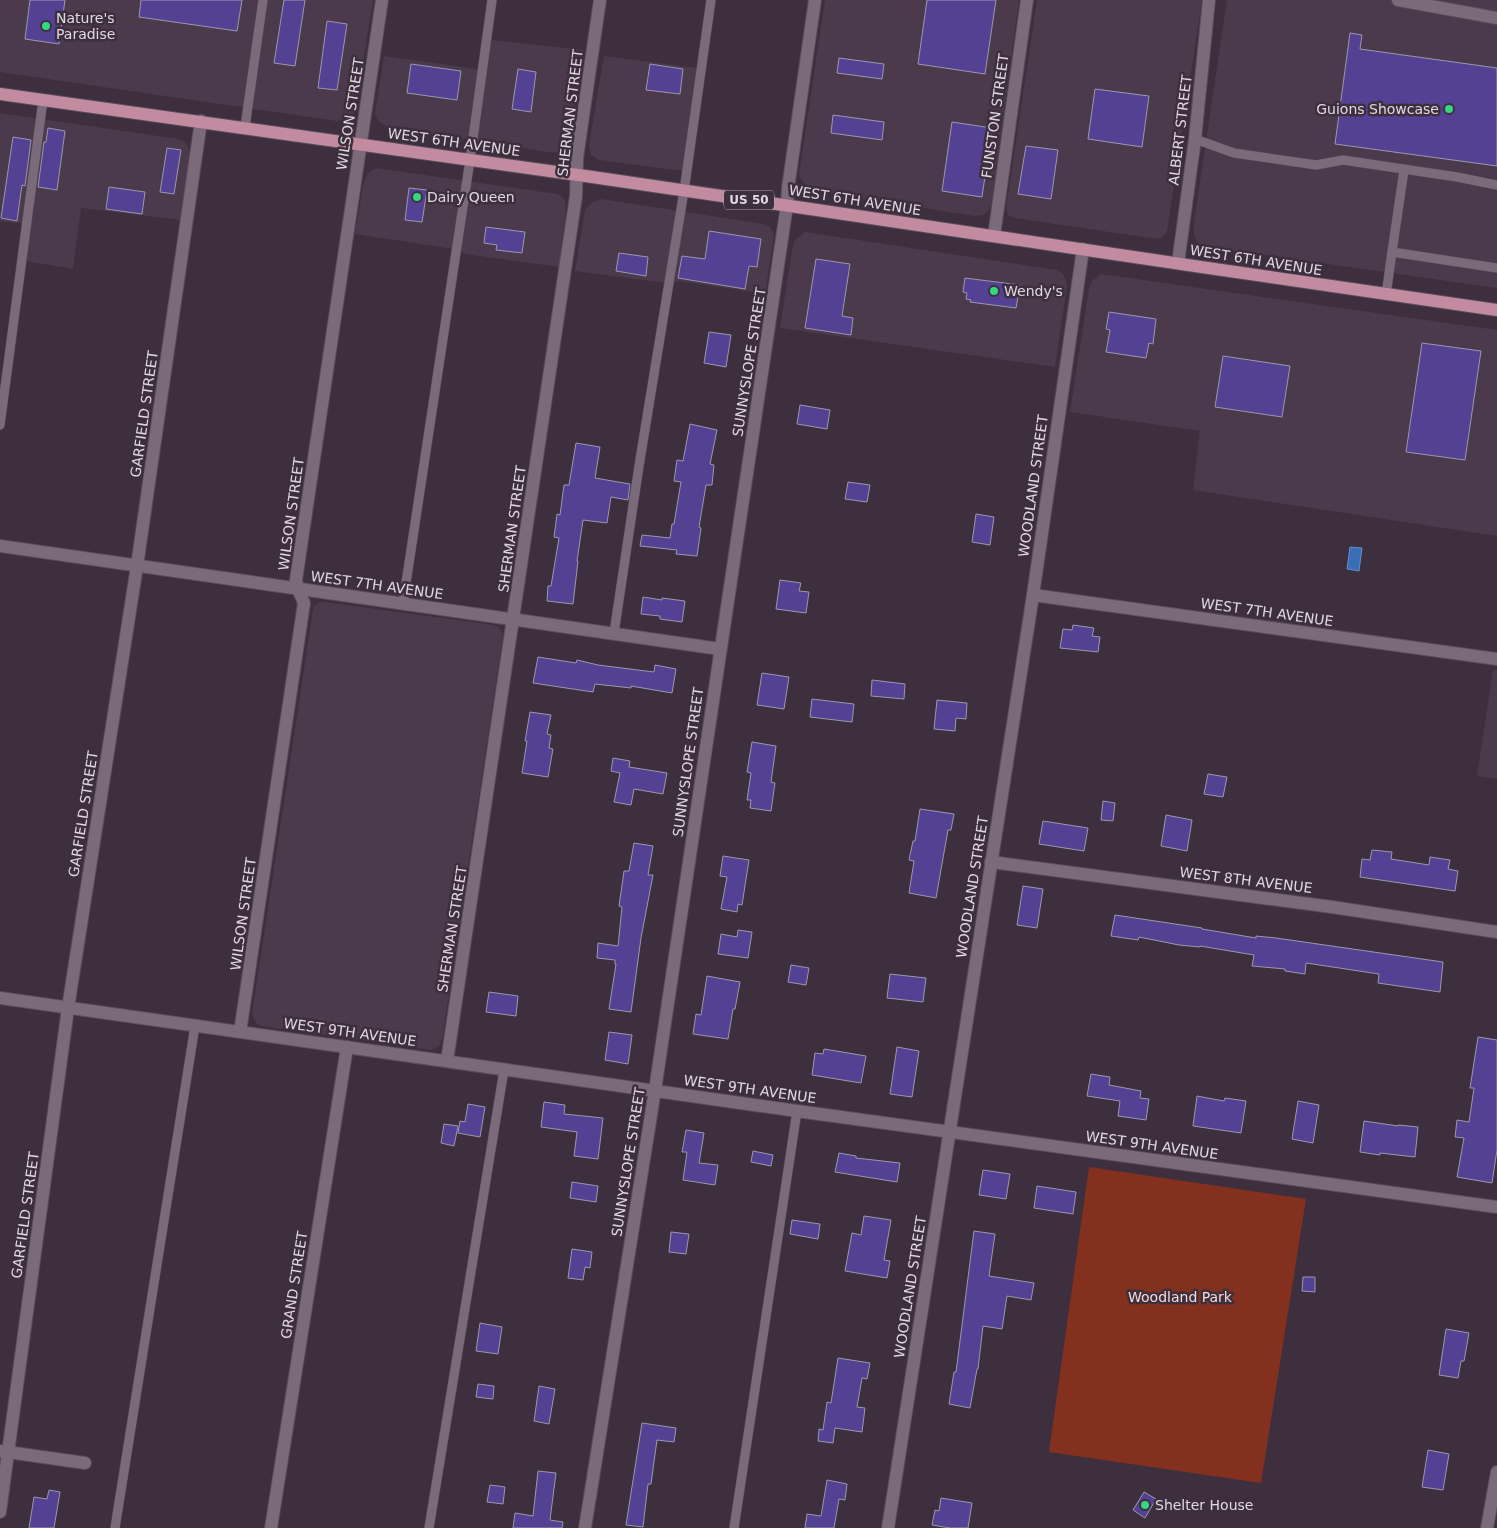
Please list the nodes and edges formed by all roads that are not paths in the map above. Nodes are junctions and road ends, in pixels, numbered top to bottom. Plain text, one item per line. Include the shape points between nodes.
1 (263, 0) edge
2 (382, 0) edge
3 (492, 0) edge
4 (600, 0) edge
5 (711, 0) edge
6 (815, 0) edge
7 (1027, 0) edge
8 (1210, 0) edge
9 (1398, 0) edge
10 (1497, 18) edge
11 (0, 94) edge
12 (43, 100) junction
13 (201, 121) junction
14 (245, 128) junction
15 (1195, 139) junction
16 (361, 144) junction
17 (470, 160) junction
18 (1404, 170) junction
19 (577, 175) junction
20 (1497, 185) edge
21 (684, 191) junction
22 (787, 205) junction
23 (994, 236) junction
24 (1083, 249) junction
25 (1392, 252) junction
26 (1178, 263) junction
27 (1497, 268) edge
28 (1386, 294) junction
29 (1497, 310) edge
30 (0, 425) edge
31 (0, 546) edge
32 (137, 566) junction
33 (297, 589) junction
34 (1033, 595) junction
35 (404, 604) junction
36 (514, 619) junction
37 (614, 633) junction
38 (720, 648) junction
39 (1497, 659) edge
40 (991, 862) junction
41 (1497, 932) edge
42 (0, 998) edge
43 (68, 1008) junction
44 (195, 1026) junction
45 (240, 1032) junction
46 (347, 1047) junction
47 (447, 1062) junction
48 (504, 1070) junction
49 (655, 1090) junction
50 (797, 1111) junction
51 (950, 1132) junction
52 (1497, 1207) edge
53 (4, 1452) edge
54 (85, 1463) dead end
55 (1497, 1472) edge
56 (0, 1512) edge
57 (115, 1528) edge
58 (271, 1528) edge
59 (429, 1528) edge
60 (585, 1528) edge
61 (734, 1528) edge
62 (888, 1528) edge
63 (1487, 1528) edge

1 - 14 lane
2 - 16 street, WILSON STREET
3 - 17 lane
4 - 19 street, SHERMAN STREET
5 - 21 lane
6 - 22 street, SUNNYSLOPE STREET
7 - 23 street, FUNSTON STREET
8 - 15 street, ALBERT STREET
9 - 10 street
11 - 12 main road, WEST 6TH AVENUE / US 50
12 - 13 main road, WEST 6TH AVENUE / US 50
12 - 30 lane
13 - 14 main road, WEST 6TH AVENUE / US 50
13 - 32 street, GARFIELD STREET
14 - 16 main road, WEST 6TH AVENUE / US 50
15 - 18 lane via 1234,153 1316,164 1343,160
15 - 26 street, ALBERT STREET
16 - 17 main road, WEST 6TH AVENUE / US 50
16 - 33 street, WILSON STREET
17 - 19 main road, WEST 6TH AVENUE / US 50
17 - 35 lane
18 - 20 lane
18 - 25 lane
19 - 21 main road, WEST 6TH AVENUE / US 50
19 - 36 street, SHERMAN STREET
21 - 22 main road, WEST 6TH AVENUE / US 50
21 - 37 lane
22 - 23 main road, WEST 6TH AVENUE / US 50
22 - 38 street, SUNNYSLOPE STREET
23 - 24 main road, WEST 6TH AVENUE / US 50
24 - 26 main road, WEST 6TH AVENUE / US 50
24 - 34 street, WOODLAND STREET
25 - 27 lane
25 - 28 lane
26 - 28 main road, WEST 6TH AVENUE / US 50
28 - 29 main road, WEST 6TH AVENUE / US 50
31 - 32 street, WEST 7TH AVENUE
32 - 33 street, WEST 7TH AVENUE
32 - 43 street, GARFIELD STREET
33 - 35 street, WEST 7TH AVENUE
33 - 45 street, WILSON STREET via 304,603
34 - 39 street, WEST 7TH AVENUE
34 - 40 street, WOODLAND STREET
35 - 36 street, WEST 7TH AVENUE
36 - 37 street, WEST 7TH AVENUE
36 - 47 street, SHERMAN STREET
37 - 38 street, WEST 7TH AVENUE
38 - 49 street, SUNNYSLOPE STREET
40 - 41 street, WEST 8TH AVENUE
40 - 51 street, WOODLAND STREET
42 - 43 street, WEST 9TH AVENUE
43 - 44 street, WEST 9TH AVENUE
43 - 53 street, GARFIELD STREET
44 - 45 street, WEST 9TH AVENUE
44 - 57 lane
45 - 46 street, WEST 9TH AVENUE
46 - 47 street, WEST 9TH AVENUE
46 - 58 street, GRAND STREET
47 - 48 street, WEST 9TH AVENUE
48 - 49 street, WEST 9TH AVENUE
48 - 59 lane
49 - 50 street, WEST 9TH AVENUE
49 - 60 street, SUNNYSLOPE STREET
50 - 51 street, WEST 9TH AVENUE
50 - 61 lane
51 - 52 street, WEST 9TH AVENUE
51 - 62 street, WOODLAND STREET
53 - 54 street
53 - 56 street, GARFIELD STREET
55 - 63 street

